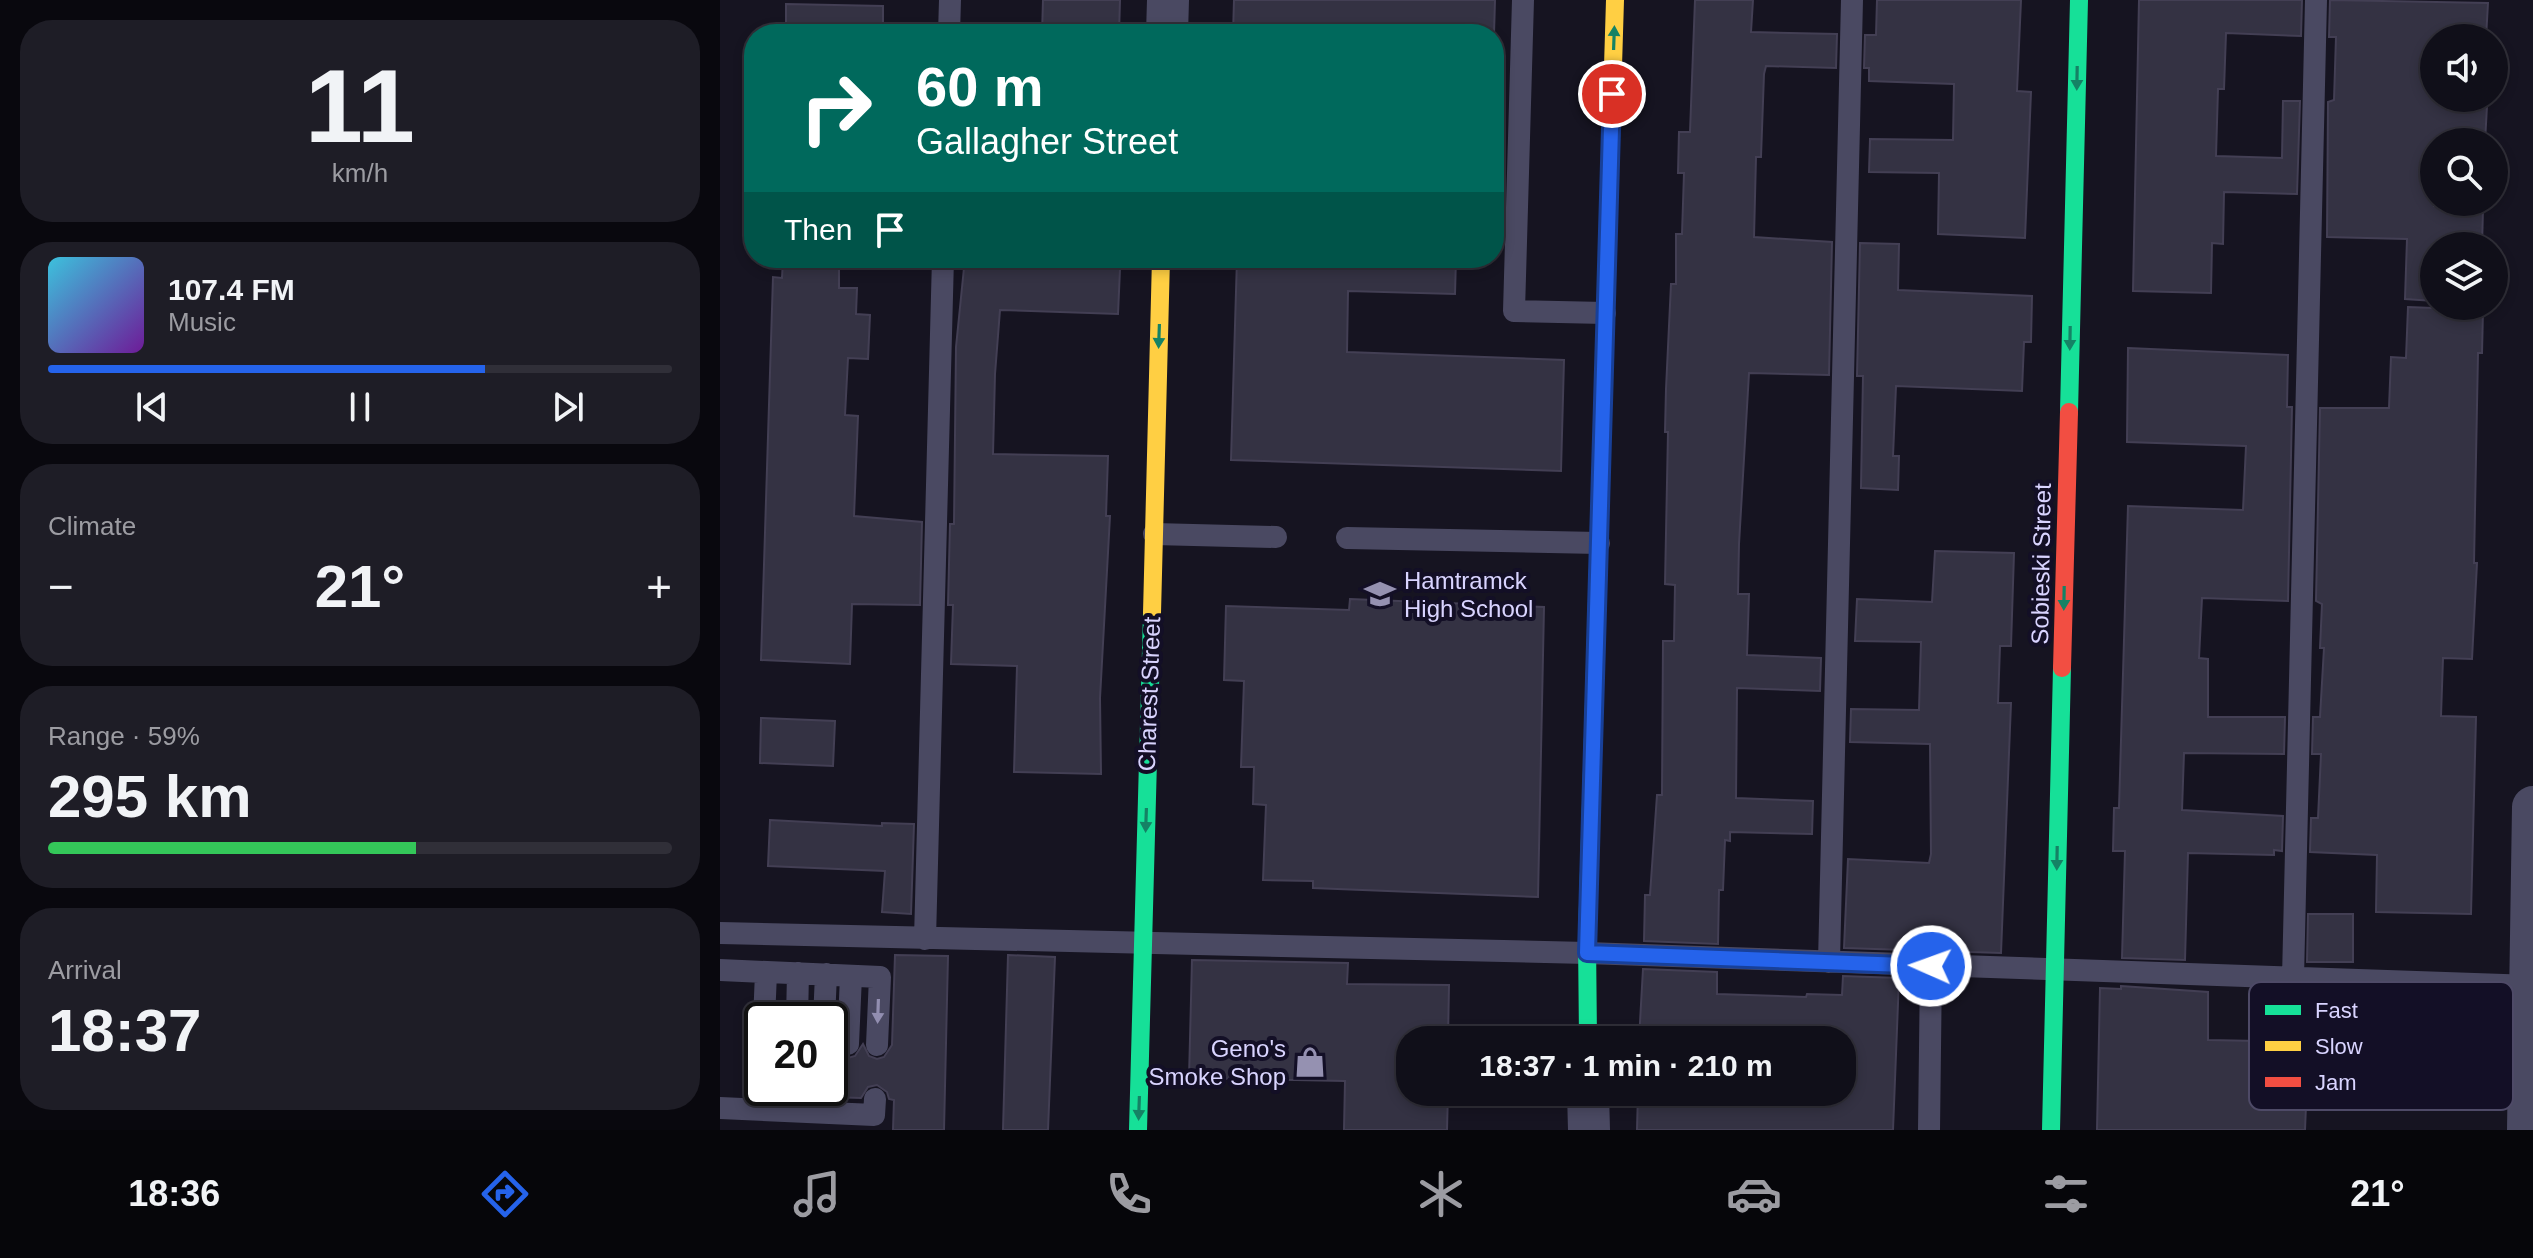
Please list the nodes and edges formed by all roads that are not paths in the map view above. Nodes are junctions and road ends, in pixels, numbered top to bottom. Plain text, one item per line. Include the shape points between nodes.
1 (950, 0) edge
2 (1168, 0) edge
3 (1523, 0) edge
4 (1615, 0) edge
5 (1852, 0) edge
6 (2079, 0) edge
7 (2316, 0) edge
8 (949, 24) edge
9 (1167, 24) edge
10 (943, 268) edge
11 (1161, 268) edge
12 (1605, 313) junction
13 (1154, 534) junction
14 (1276, 537) dead end
15 (1347, 538) dead end
16 (1599, 543) junction
17 (2533, 807) edge
18 (720, 933) edge
19 (925, 939) junction
20 (1143, 944) junction
21 (1587, 953) junction
22 (1829, 962) junction
23 (1931, 966) junction
24 (720, 970) edge
25 (2055, 971) junction
26 (766, 973) junction
27 (798, 973) junction
28 (826, 974) junction
29 (851, 976) junction
30 (2293, 978) junction
31 (2412, 982) edge
32 (2532, 986) edge
33 (765, 1002) edge
34 (797, 1002) edge
35 (825, 1002) edge
36 (1588, 1026) edge
37 (848, 1044) dead end
38 (877, 1045) dead end
39 (1588, 1106) edge
40 (874, 1107) dead end
41 (720, 1108) edge
42 (779, 1109) edge
43 (833, 1111) edge
44 (1138, 1130) edge
45 (1589, 1130) edge
46 (1929, 1130) edge
47 (2051, 1130) edge
48 (2528, 1130) edge

1 - 8 lane
2 - 9 street
3 - 12 lane via 1514,311
12 -> 4 street
5 - 22 lane
6 -> 25 street, Sobieski Street
7 - 30 lane
10 - 19 lane
11 -> 13 street, Charest Street
12 - 16 street
13 - 14 lane
13 -> 20 street, Charest Street
15 - 16 lane
16 - 21 street
17 - 32 street
18 - 19 lane
19 - 20 lane
20 - 21 lane
20 -> 44 street, Charest Street
21 - 22 lane
21 - 36 street
22 - 23 lane
23 - 25 lane
23 - 46 lane
24 - 26 lane
25 - 30 lane
25 - 47 street, Sobieski Street
26 - 27 lane
26 - 33 lane
27 - 28 lane
27 - 34 lane
28 - 29 lane
28 - 35 lane
29 - 37 lane
29 -> 38 lane via 880,977
30 - 31 lane
32 - 48 street
39 - 45 street
40 - 43 lane
41 - 42 lane
42 - 43 lane

